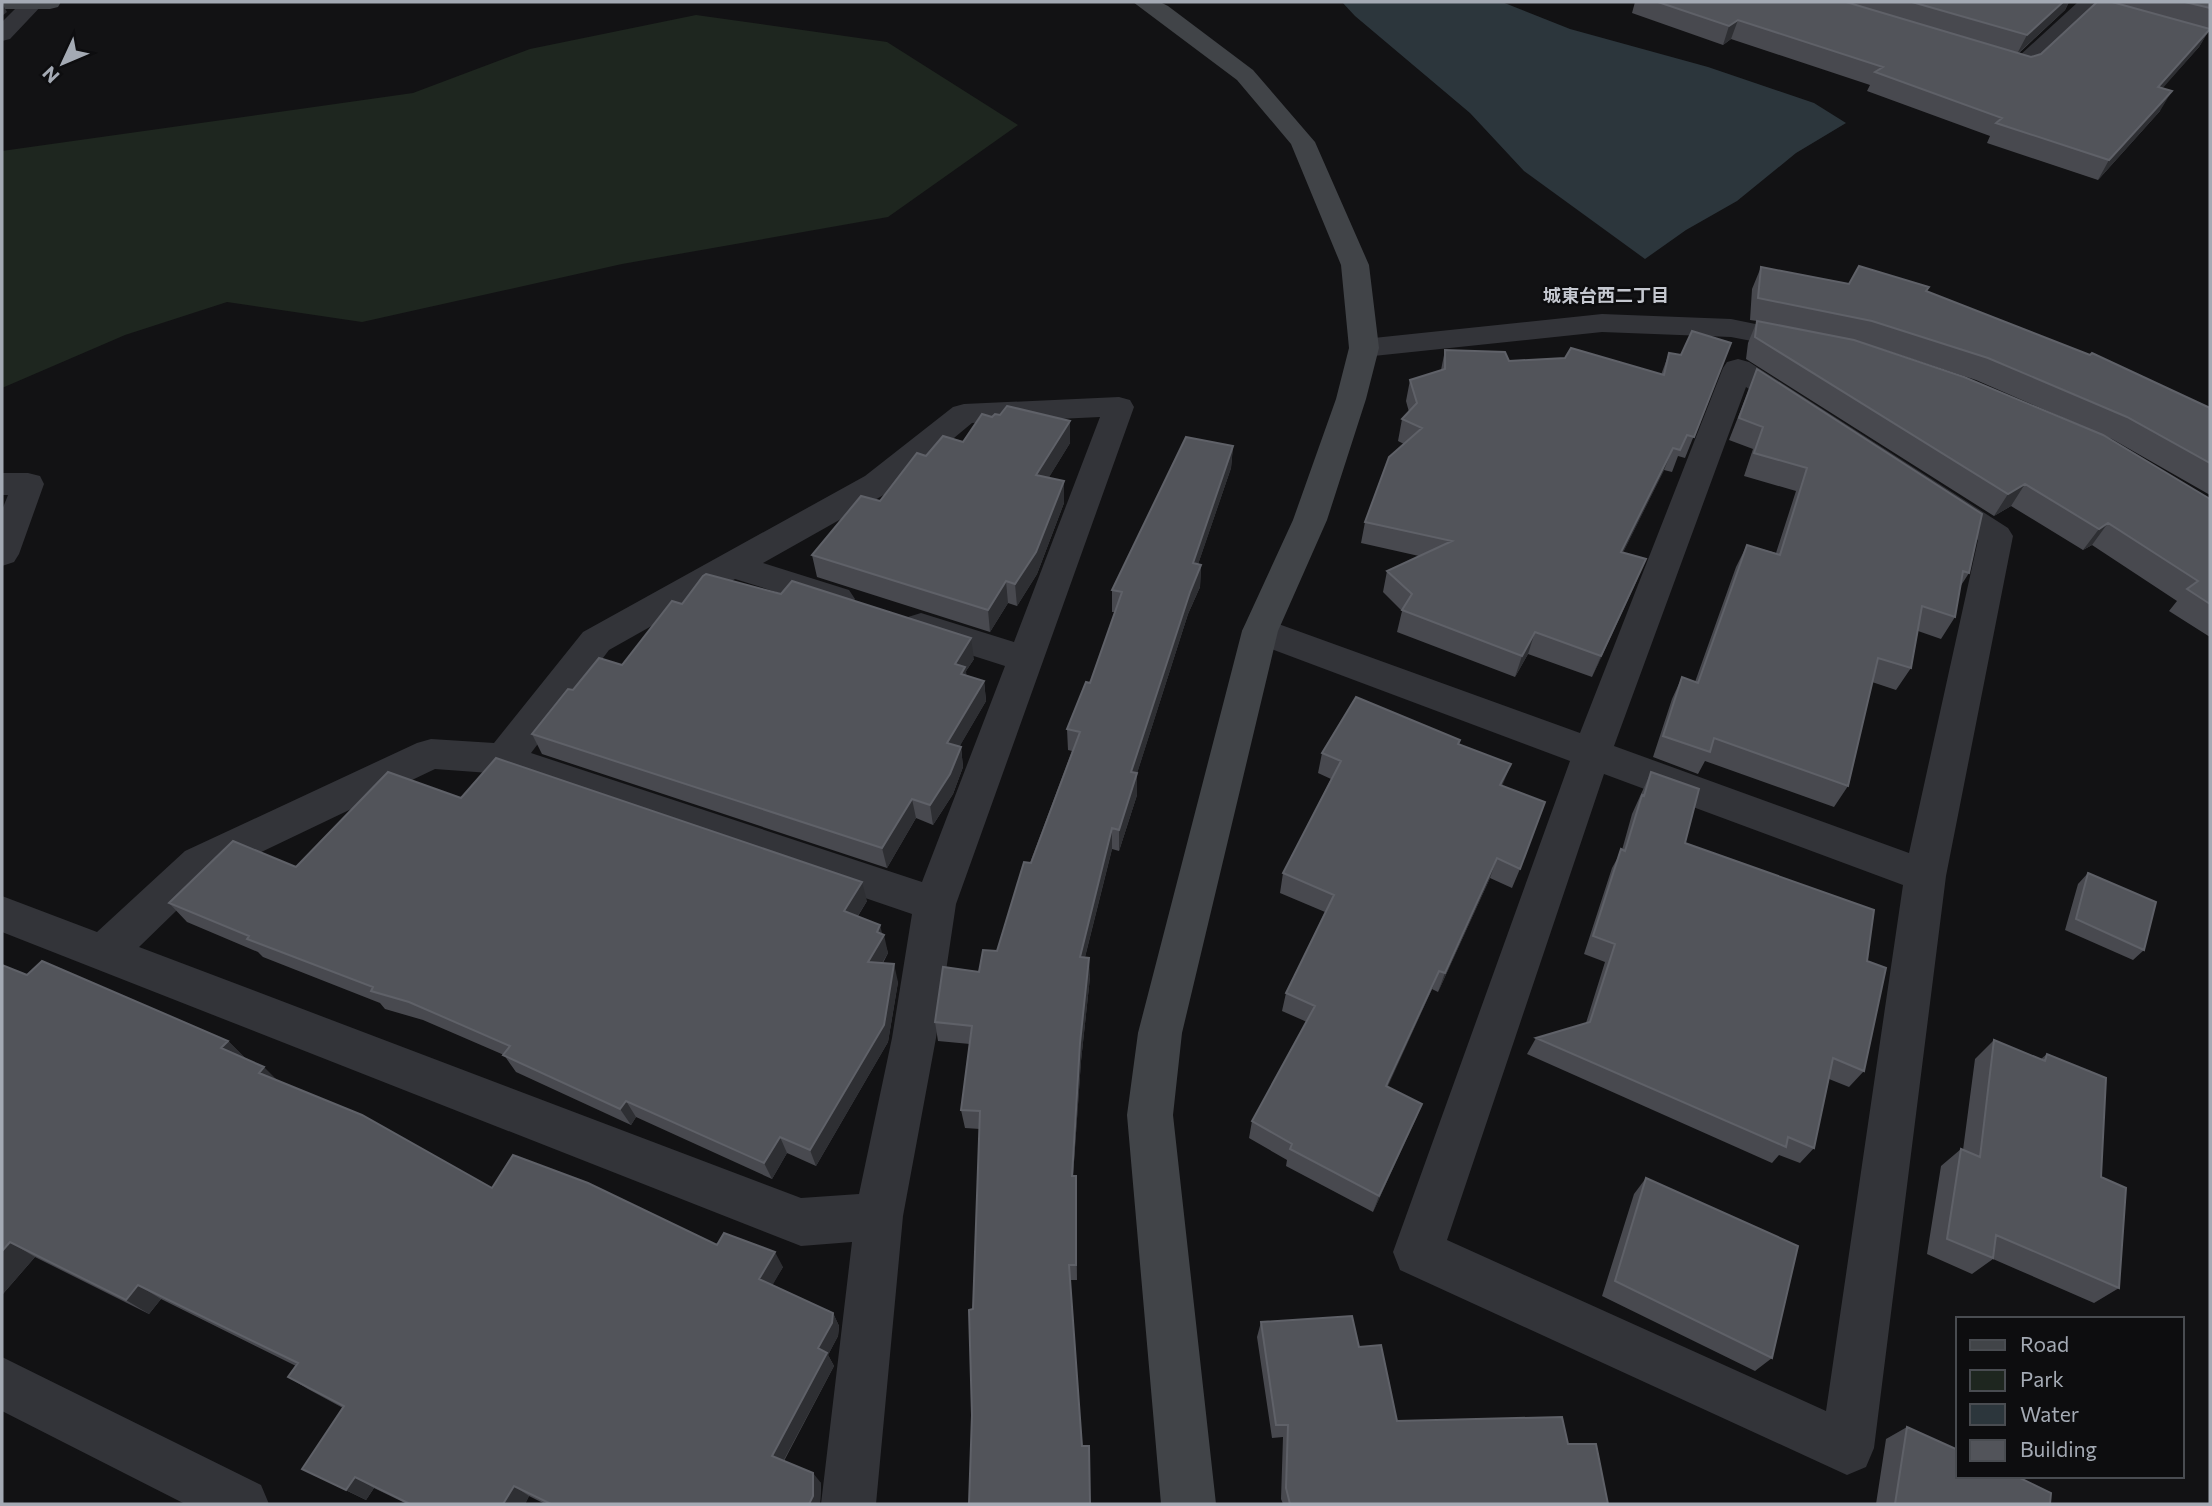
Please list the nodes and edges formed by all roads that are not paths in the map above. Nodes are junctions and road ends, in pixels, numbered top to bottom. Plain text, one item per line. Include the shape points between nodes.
1 (2, 2) edge
2 (42, 2) edge
3 (1144, 2) edge
4 (2079, 4) edge
5 (2110, 13) edge
6 (2, 34) edge
7 (1969, 50) edge
8 (1364, 348) junction
9 (1837, 349) edge
10 (2, 484) edge
11 (2, 554) edge
12 (731, 565) junction
13 (1261, 631) junction
14 (1026, 659) junction
15 (1592, 752) junction
16 (503, 758) junction
17 (1926, 876) junction
18 (935, 905) junction
19 (2, 915) edge
20 (103, 954) junction
21 (879, 1216) junction
22 (2, 1383) edge
23 (242, 1504) edge
24 (849, 1504) edge
25 (1189, 1504) edge

1 - 2 street
2 - 6 street
3 - 8 street via 1245,75 1303,142 1355,265
4 - 5 street
4 - 7 street via 2022,66
8 - 9 street via 1602,323 1731,328
8 - 13 street via 1310,520
10 - 11 street via 28,484
12 - 14 street
12 - 14 street via 877,484 964,414 1119,407
12 - 16 street via 596,641
13 - 15 street
13 - 25 street via 1160,1034 1150,1115
14 - 18 street
15 - 17 street
15 - 17 street via 1738,368 1996,536
15 - 17 street via 1418,1252 1847,1448
16 - 18 street
16 - 20 street via 432,754 199,863
18 - 21 street
19 - 20 street
20 - 21 street via 802,1222
21 - 24 street
22 - 23 street

